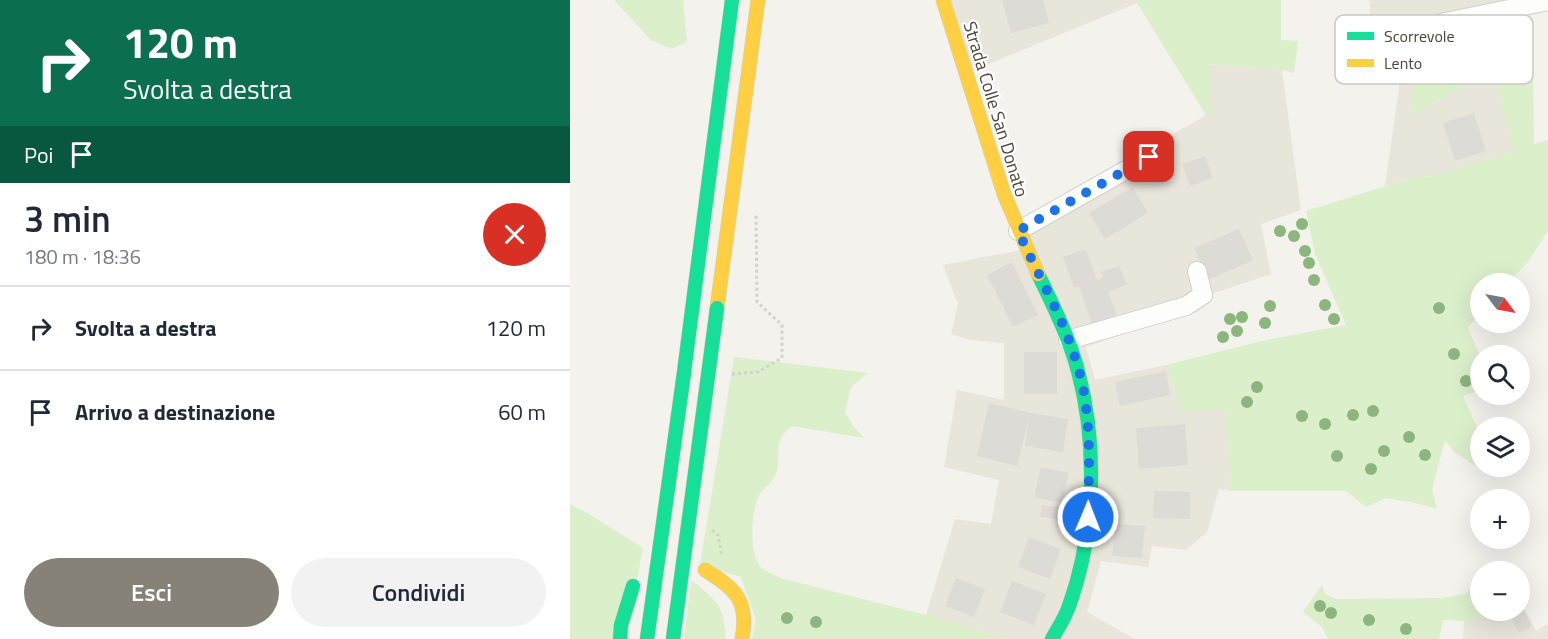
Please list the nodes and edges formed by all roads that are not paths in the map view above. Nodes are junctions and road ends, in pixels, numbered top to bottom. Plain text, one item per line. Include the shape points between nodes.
1 (732, 0) edge
2 (758, 0) edge
3 (944, 0) edge
4 (1548, 1) edge
5 (1480, 15) edge
6 (1149, 157) dead end
7 (1018, 231) junction
8 (1197, 272) dead end
9 (1068, 340) junction
10 (711, 574) road end
11 (633, 586) dead end
12 (620, 639) edge
13 (647, 639) edge
14 (673, 639) edge
15 (742, 639) edge
16 (1052, 639) edge

1 - 13 main road, bridge
2 - 14 main road, bridge
3 - 7 main road, Strada Colle San Donato
4 - 5 street
6 - 7 street
7 - 9 main road, Strada Colle San Donato
8 - 9 street via 1203,295 1186,306
9 - 16 main road, Strada Colle San Donato via 1084,392 1088,421 1088,517 1075,592
10 - 15 main road via 731,586 742,601 746,625
11 - 12 main road

